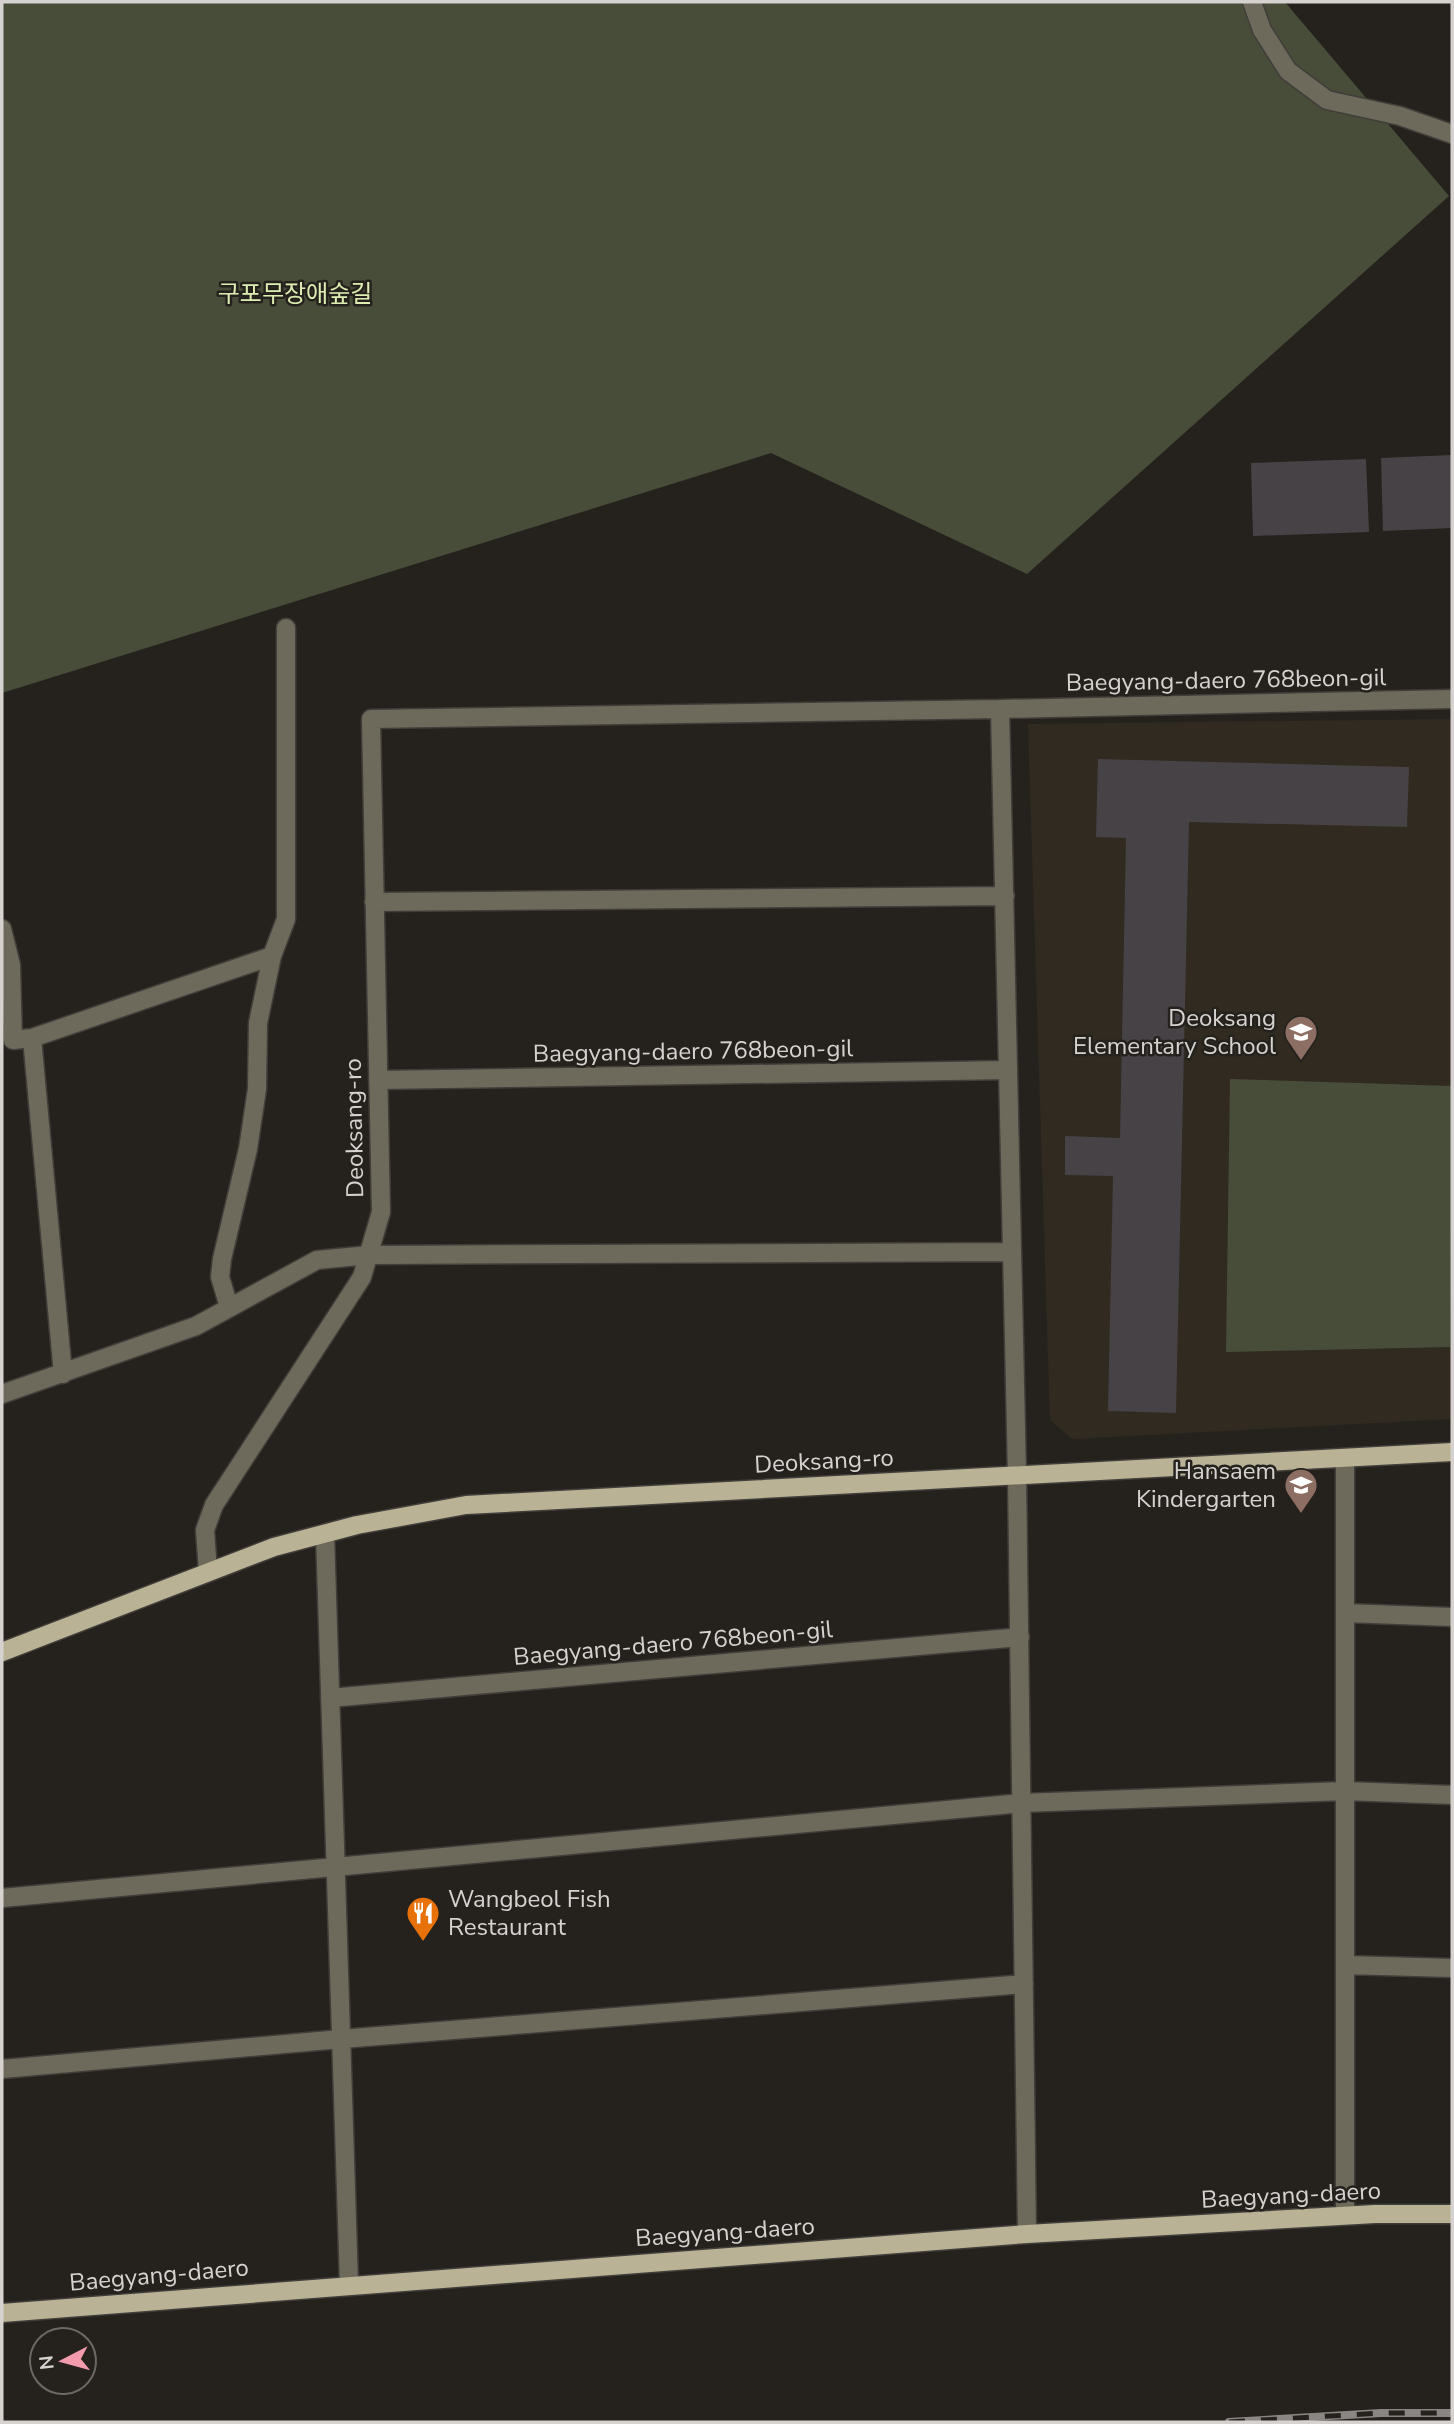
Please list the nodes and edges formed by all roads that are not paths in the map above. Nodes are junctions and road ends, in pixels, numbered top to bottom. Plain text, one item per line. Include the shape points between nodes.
1 (1252, 2) edge
2 (1452, 134) edge
3 (286, 628) dead end
4 (1452, 699) edge
5 (1000, 709) junction
6 (371, 719) joint
7 (1004, 895) junction
8 (374, 902) junction
9 (2, 929) edge
10 (272, 956) junction
11 (6, 966) edge
12 (32, 1038) junction
13 (1008, 1070) junction
14 (378, 1080) junction
15 (1012, 1252) junction
16 (369, 1255) junction
17 (229, 1307) junction
18 (63, 1374) junction
19 (2, 1394) edge
20 (1452, 1452) edge
21 (1345, 1459) junction
22 (1017, 1475) junction
23 (325, 1534) junction
24 (208, 1573) junction
25 (1345, 1614) junction
26 (1452, 1617) edge
27 (1020, 1637) junction
28 (2, 1652) edge
29 (330, 1698) junction
30 (1345, 1791) junction
31 (1452, 1795) edge
32 (1022, 1803) junction
33 (336, 1868) junction
34 (2, 1898) edge
35 (1346, 1965) junction
36 (1452, 1968) edge
37 (1024, 1984) junction
38 (341, 2039) junction
39 (2, 2070) edge
40 (1452, 2214) edge
41 (1345, 2215) junction
42 (1027, 2234) junction
43 (349, 2284) junction
44 (2, 2312) edge

1 - 2 street via 1262,30 1288,71 1327,100 1400,116
3 - 10 street via 286,919
4 - 5 street, Baegyang-daero 768beon-gil
5 - 6 street, Baegyang-daero 768beon-gil
5 - 7 street
6 - 8 street, Deoksang-ro
7 - 8 street
7 - 13 street
8 - 14 street, Deoksang-ro
9 - 11 street
10 - 12 street
10 - 17 street via 258,1023 257,1089 248,1149 219,1277
11 - 12 street via 13,1040
12 - 18 street
13 - 14 street, Baegyang-daero 768beon-gil
13 - 15 street
14 - 16 street, Deoksang-ro via 381,1212
15 - 16 street
15 - 22 street
16 - 17 street via 317,1260
16 - 24 street, Deoksang-ro via 362,1277 214,1505 205,1530
17 - 18 street via 196,1326
18 - 19 street
20 - 21 main road, Deoksang-ro
21 - 22 main road, Deoksang-ro
21 - 25 street
22 - 23 main road, Deoksang-ro via 466,1505
22 - 27 street
23 - 24 main road, Deoksang-ro via 274,1547
23 - 29 street
24 - 28 main road, Deoksang-ro
25 - 26 street
25 - 30 street
27 - 29 street, Baegyang-daero 768beon-gil
27 - 32 street
29 - 33 street
30 - 31 street
30 - 32 street
30 - 35 street
32 - 33 street
32 - 37 street
33 - 34 street
33 - 38 street
35 - 36 street
35 - 41 street
37 - 38 street
37 - 42 street
38 - 39 street
38 - 43 street
40 - 41 main road, Baegyang-daero
41 - 42 main road, Baegyang-daero
42 - 43 main road, Baegyang-daero
43 - 44 main road, Baegyang-daero

